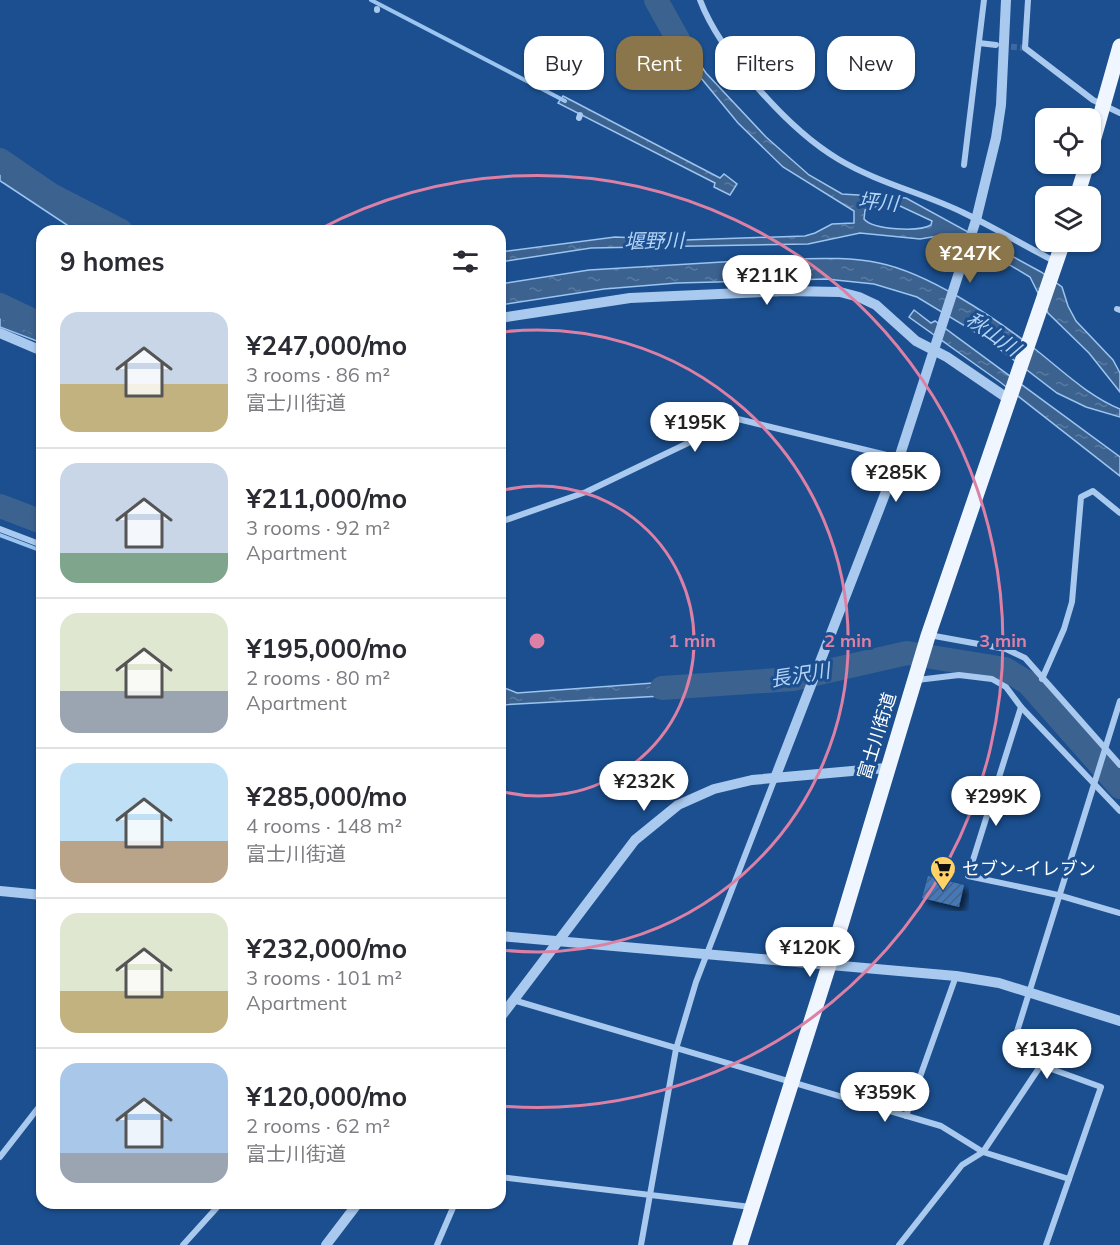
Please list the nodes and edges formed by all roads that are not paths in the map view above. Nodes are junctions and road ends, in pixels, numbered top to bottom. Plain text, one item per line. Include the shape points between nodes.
1 (700, 0) edge
2 (984, 0) edge
3 (1006, 0) edge
4 (1028, 0) edge
5 (979, 43) junction
6 (996, 45) tunnel mouth
7 (1120, 46) edge
8 (1103, 105) junction
9 (1101, 112) edge
10 (1120, 113) edge
11 (964, 165) dead end
12 (976, 220) junction
13 (1060, 252) edge
14 (1056, 262) junction
15 (506, 317) edge
16 (0, 333) edge
17 (935, 345) junction
18 (36, 348) edge
19 (1011, 396) junction
20 (899, 458) junction
21 (1120, 513) edge
22 (506, 520) edge
23 (0, 529) edge
24 (36, 543) edge
25 (928, 636) junction
26 (1042, 678) junction
27 (915, 680) junction
28 (1120, 701) edge
29 (1021, 707) junction
30 (1105, 749) junction
31 (1120, 765) edge
32 (886, 768) junction
33 (775, 778) junction
34 (1095, 784) junction
35 (1120, 811) edge
36 (0, 891) edge
37 (36, 894) edge
38 (1058, 895) junction
39 (1120, 913) edge
40 (506, 937) edge
41 (558, 942) junction
42 (706, 953) junction
43 (829, 965) junction
44 (956, 976) junction
45 (1031, 993) junction
46 (513, 1000) junction
47 (506, 1010) edge
48 (1120, 1021) edge
49 (676, 1049) junction
50 (1041, 1065) junction
51 (791, 1083) junction
52 (36, 1111) edge
53 (906, 1116) junction
54 (983, 1152) junction
55 (0, 1157) edge
56 (506, 1178) edge
57 (1069, 1179) junction
58 (649, 1194) junction
59 (751, 1207) junction
60 (216, 1209) edge
61 (353, 1209) edge
62 (452, 1209) edge
63 (183, 1245) edge
64 (326, 1245) edge
65 (437, 1245) edge
66 (641, 1245) edge
67 (740, 1245) edge
68 (899, 1245) edge
69 (1046, 1245) edge

1 - 12 street via 726,45 758,88 795,126 837,159
2 - 5 street
3 - 12 street via 1001,105
4 - 8 street via 1025,48
5 - 6 street
5 - 11 street
7 - 8 main road
8 - 9 main road
8 - 10 street
12 - 14 street
12 - 17 street
13 - 14 main road, 富士川街道
14 - 19 main road, 富士川街道
15 - 17 street via 630,298 840,292 876,305 916,341
16 - 18 street
17 - 19 street
17 - 20 street
19 - 25 main road, 富士川街道
20 - 22 street via 738,419 586,492
20 - 33 street
21 - 26 street via 1094,491 1081,497 1072,602
23 - 24 street
25 - 26 street via 1006,649 1025,658
25 - 27 main road, 富士川街道
26 - 30 street
27 - 29 street via 958,675 992,679 1006,687
27 - 32 main road, 富士川街道
28 - 30 street
29 - 34 street
29 - 38 street via 968,876
30 - 31 street
30 - 34 street
32 - 33 street
32 - 43 main road, 富士川街道
33 - 41 street via 714,789 678,805 654,822 635,840
33 - 42 street
34 - 35 street
34 - 38 street
36 - 37 street
38 - 39 street
38 - 45 street
40 - 41 street
41 - 42 street
41 - 46 street
42 - 43 street
42 - 49 street
43 - 44 street
43 - 51 main road, 富士川街道
44 - 45 street
44 - 53 street
45 - 48 street
45 - 50 street via 1010,1054
46 - 47 street
46 - 49 street
49 - 51 street
49 - 58 street
50 - 54 street
50 - 57 street via 1101,1088
51 - 53 street
51 - 59 main road, 富士川街道
52 - 55 street
53 - 54 street via 941,1126
54 - 57 street
54 - 68 street via 962,1165
56 - 58 street
57 - 69 street
58 - 59 street
58 - 66 street
59 - 67 main road, 富士川街道
60 - 63 street
61 - 64 street
62 - 65 street

